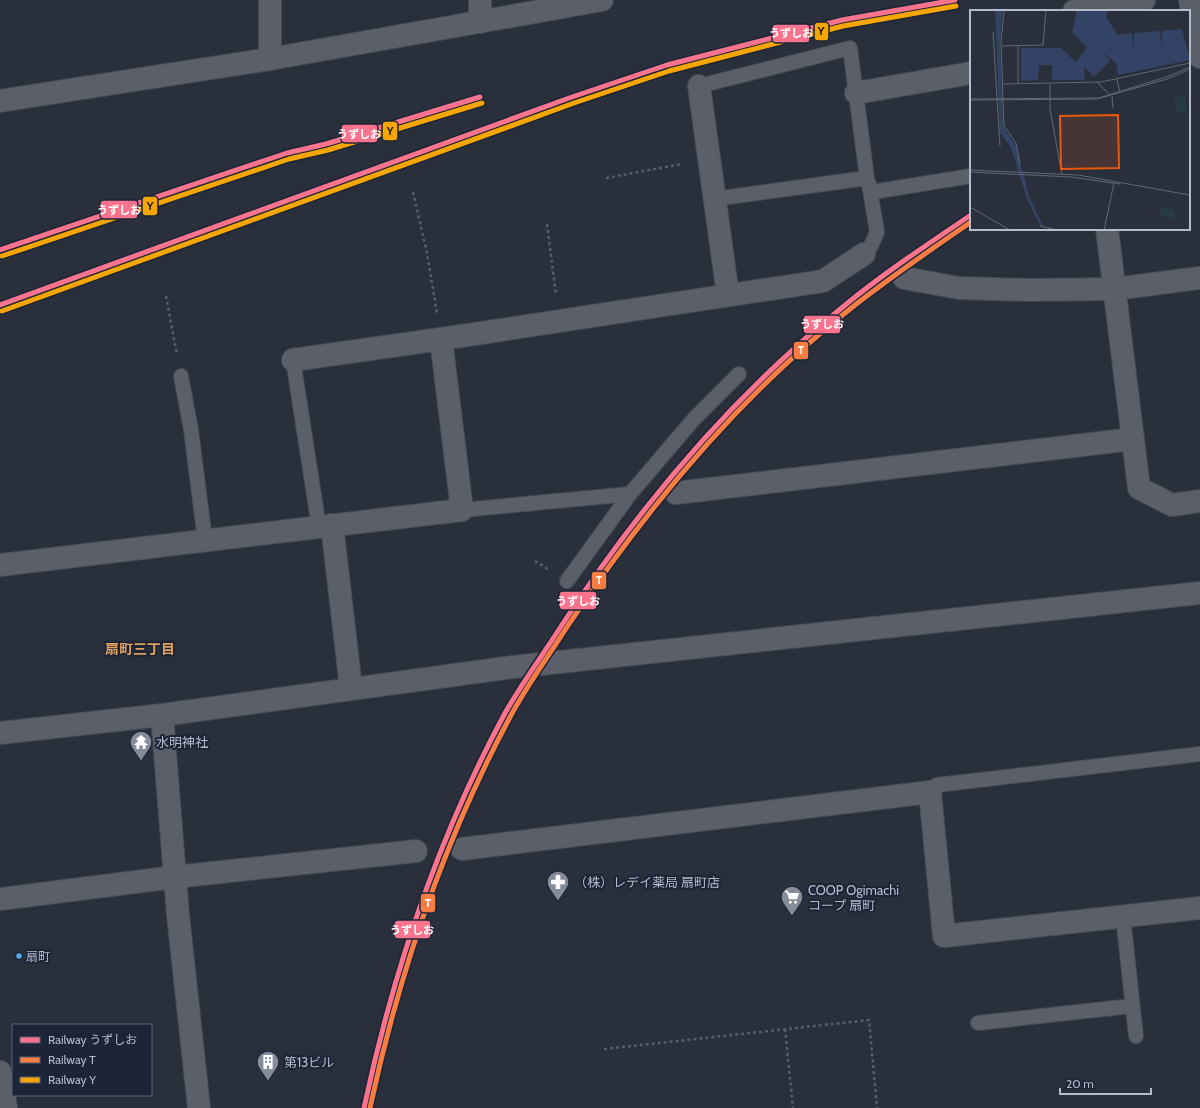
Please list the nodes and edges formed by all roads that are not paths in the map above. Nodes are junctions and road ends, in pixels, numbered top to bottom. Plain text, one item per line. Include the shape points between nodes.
1 (270, 0) edge
2 (480, 0) edge
3 (602, 0) edge
4 (1144, 0) edge
5 (1190, 0) edge
6 (1080, 10) edge
7 (480, 22) junction
8 (1200, 57) edge
9 (270, 59) junction
10 (970, 73) edge
11 (699, 86) joint
12 (856, 93) junction
13 (0, 101) edge
14 (970, 176) edge
15 (867, 178) junction
16 (872, 192) junction
17 (714, 199) junction
18 (1107, 230) edge
19 (864, 254) joint
20 (904, 278) dead end
21 (1200, 278) edge
22 (1114, 289) junction
23 (728, 295) junction
24 (441, 339) junction
25 (293, 360) joint
26 (739, 374) dead end
27 (181, 376) road end
28 (1133, 439) junction
29 (676, 493) dead end
30 (630, 494) junction
31 (1200, 501) edge
32 (462, 510) junction
33 (325, 526) junction
34 (205, 540) junction
35 (0, 565) edge
36 (567, 581) dead end
37 (1200, 593) edge
38 (351, 688) junction
39 (162, 715) junction
40 (0, 733) edge
41 (1200, 754) edge
42 (930, 792) junction
43 (462, 849) dead end
44 (416, 851) dead end
45 (175, 877) junction
46 (0, 900) edge
47 (1200, 908) edge
48 (1123, 916) junction
49 (1132, 1006) junction
50 (978, 1023) dead end
51 (1136, 1036) dead end
52 (0, 1072) edge
53 (6, 1108) edge
54 (199, 1108) edge

1 - 9 street
2 - 7 street
3 - 7 street
4 - 6 street
5 - 8 street
7 - 9 street
9 - 13 street
10 - 12 street
11 - 12 lane via 850,48
11 - 17 street
12 - 15 lane
14 - 16 lane
15 - 16 lane
15 - 17 lane
16 - 19 lane via 877,232
17 - 23 street
18 - 22 street
19 - 23 street via 823,281
20 - 22 street via 959,288
21 - 22 street
22 - 28 street
23 - 24 street
24 - 25 street
24 - 32 street
25 - 33 lane
26 - 30 lane via 693,420
27 - 34 lane via 191,430
28 - 29 street
28 - 31 street via 1139,488 1172,505
30 - 32 lane
30 - 36 lane
32 - 33 street
33 - 34 street
33 - 38 street
34 - 35 street
37 - 38 street via 513,667
38 - 39 street
39 - 40 street
39 - 45 street
41 - 42 lane via 937,785
42 - 43 street
42 - 48 street via 944,936
44 - 45 street
45 - 46 street
45 - 54 street
47 - 48 street
48 - 49 lane
49 - 50 lane
49 - 51 lane
52 - 53 street

